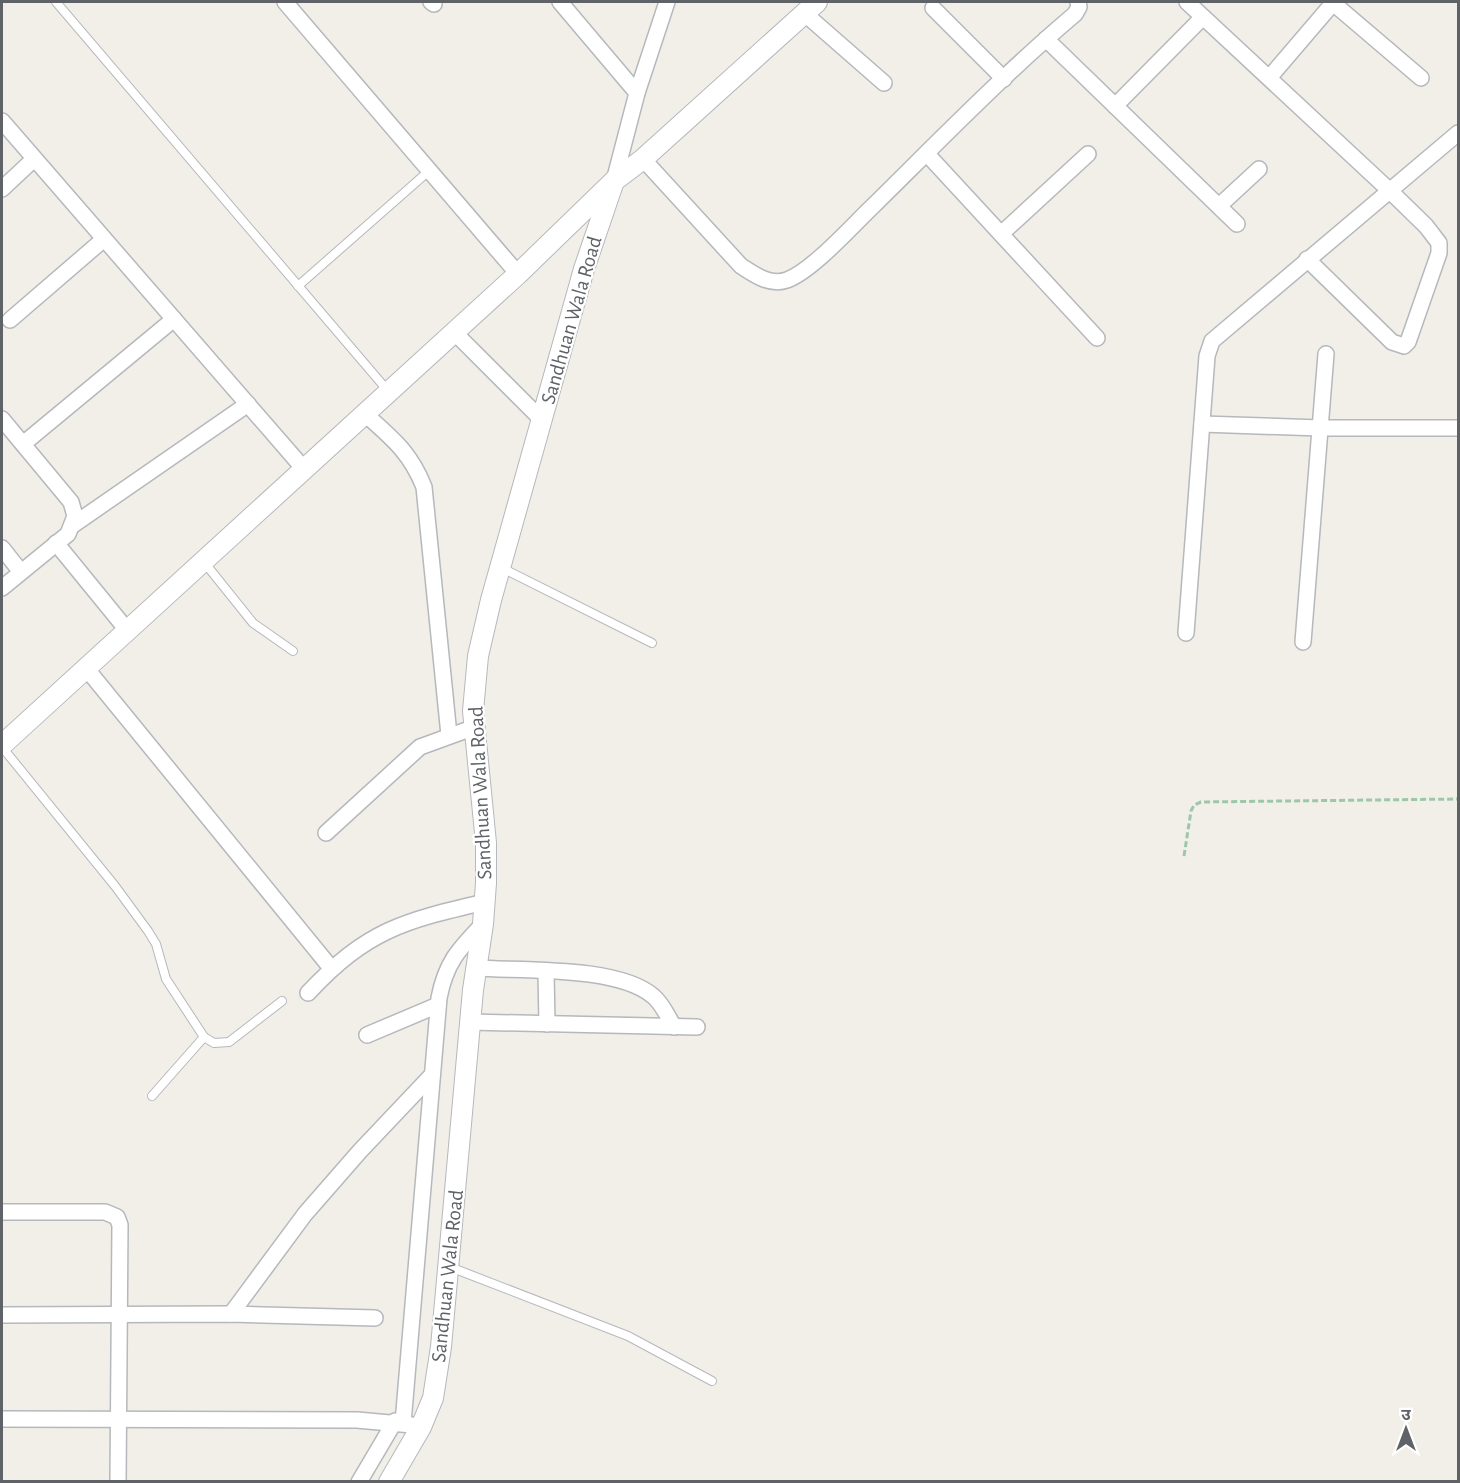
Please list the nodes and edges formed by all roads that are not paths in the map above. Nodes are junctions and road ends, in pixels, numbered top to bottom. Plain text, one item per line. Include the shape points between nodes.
1 (56, 2) edge
2 (285, 2) edge
3 (667, 2) edge
4 (1078, 2) edge
5 (1187, 2) edge
6 (1333, 2) edge
7 (565, 4) edge
8 (811, 7) edge
9 (933, 8) dead end
10 (1203, 17) junction
11 (1046, 39) junction
12 (1269, 78) junction
13 (1421, 78) dead end
14 (1004, 79) junction
15 (884, 83) dead end
16 (637, 93) junction
17 (1115, 106) junction
18 (2, 121) edge
19 (1458, 133) edge
20 (927, 154) junction
21 (1088, 154) dead end
22 (34, 159) junction
23 (643, 159) junction
24 (1259, 169) dead end
25 (430, 170) junction
26 (614, 181) junction
27 (2, 189) edge
28 (1389, 190) junction
29 (1219, 206) junction
30 (1237, 224) dead end
31 (1001, 234) junction
32 (104, 239) junction
33 (1307, 259) junction
34 (518, 274) junction
35 (298, 286) junction
36 (174, 319) junction
37 (10, 320) dead end
38 (454, 332) junction
39 (1097, 338) dead end
40 (1326, 354) dead end
41 (389, 392) junction
42 (248, 404) junction
43 (365, 414) junction
44 (2, 419) edge
45 (542, 420) junction
46 (1202, 424) junction
47 (1320, 428) junction
48 (1458, 428) edge
49 (23, 444) junction
50 (304, 469) junction
51 (73, 525) junction
52 (56, 543) junction
53 (2, 548) edge
54 (203, 561) junction
55 (501, 567) junction
56 (21, 572) junction
57 (2, 588) edge
58 (127, 630) junction
59 (1186, 633) dead end
60 (1303, 642) dead end
61 (652, 643) dead end
62 (293, 651) dead end
63 (86, 668) junction
64 (475, 727) junction
65 (449, 735) junction
66 (2, 746) edge
67 (326, 833) dead end
68 (485, 903) junction
69 (483, 924) junction
70 (331, 968) junction
71 (476, 968) junction
72 (546, 972) junction
73 (308, 993) dead end
74 (282, 1001) dead end
75 (438, 1005) junction
76 (470, 1022) junction
77 (547, 1024) junction
78 (674, 1027) junction
79 (697, 1027) dead end
80 (367, 1035) dead end
81 (204, 1037) junction
82 (432, 1075) junction
83 (152, 1096) dead end
84 (2, 1212) edge
85 (449, 1266) junction
86 (121, 1314) junction
87 (231, 1314) junction
88 (2, 1315) edge
89 (375, 1318) dead end
90 (712, 1381) dead end
91 (2, 1419) edge
92 (119, 1419) junction
93 (406, 1424) junction
94 (118, 1482) edge
95 (359, 1482) edge
96 (389, 1482) edge

1 - 35 lane
2 - 25 street
3 - 16 street
4 - 11 street via 1075,14
5 - 10 street
6 - 12 street
6 - 13 street
7 - 16 street
8 - 15 street
8 - 23 street
9 - 14 street
10 - 12 street
10 - 17 street
11 - 14 street
11 - 17 street
12 - 28 street
14 - 20 street
16 - 26 street
17 - 29 street
18 - 22 street
19 - 28 street
20 - 23 street via 798,274 770,281 741,266
20 - 31 street
21 - 31 street
22 - 27 street
22 - 32 street
23 - 26 street
24 - 29 street
25 - 34 street
25 - 35 lane
26 - 34 street
26 - 45 street, Sandhuan Wala Road via 584,269
28 - 33 street
28 - 33 street via 1439,243 1406,345 1392,342
29 - 30 street
31 - 39 street
32 - 36 street
32 - 37 street
33 - 46 street via 1212,341 1207,356
34 - 38 street
35 - 41 lane
36 - 42 street
36 - 49 street
38 - 41 street
38 - 45 street
40 - 47 street
41 - 43 street
42 - 50 street
42 - 51 street
43 - 50 street
43 - 65 street via 399,443 414,462 424,487
44 - 49 street
45 - 55 street, Sandhuan Wala Road
46 - 47 street
46 - 59 street
47 - 48 street
47 - 60 street
49 - 51 street via 71,502
50 - 54 street
51 - 52 street
52 - 56 street
52 - 58 street
53 - 56 street
54 - 58 street
54 - 62 lane via 253,623
55 - 61 lane
55 - 64 street, Sandhuan Wala Road via 478,656
56 - 57 street
58 - 63 street
63 - 66 street
63 - 70 street
64 - 65 street
64 - 68 street, Sandhuan Wala Road via 486,843
65 - 67 street via 407,757
66 - 81 lane via 116,886 148,932 156,944 166,979
68 - 69 street, Sandhuan Wala Road
68 - 70 street via 394,926
69 - 71 street, Sandhuan Wala Road
69 - 75 street via 454,954 442,982
70 - 73 street
71 - 72 street
71 - 76 street, Sandhuan Wala Road
72 - 77 street
72 - 78 street via 625,980 656,998
74 - 81 lane via 229,1042 214,1043
75 - 80 street
75 - 82 street
76 - 77 street
76 - 85 street, Sandhuan Wala Road
77 - 78 street
78 - 79 street
81 - 83 lane
82 - 87 street via 305,1214
82 - 93 street
84 - 86 street via 105,1212 117,1217
85 - 90 lane via 628,1336
85 - 93 street, Sandhuan Wala Road via 433,1398
86 - 87 street
86 - 88 street
86 - 92 street
87 - 89 street
91 - 92 street
92 - 93 street
92 - 94 street
93 - 95 street
93 - 96 street, Sandhuan Wala Road

